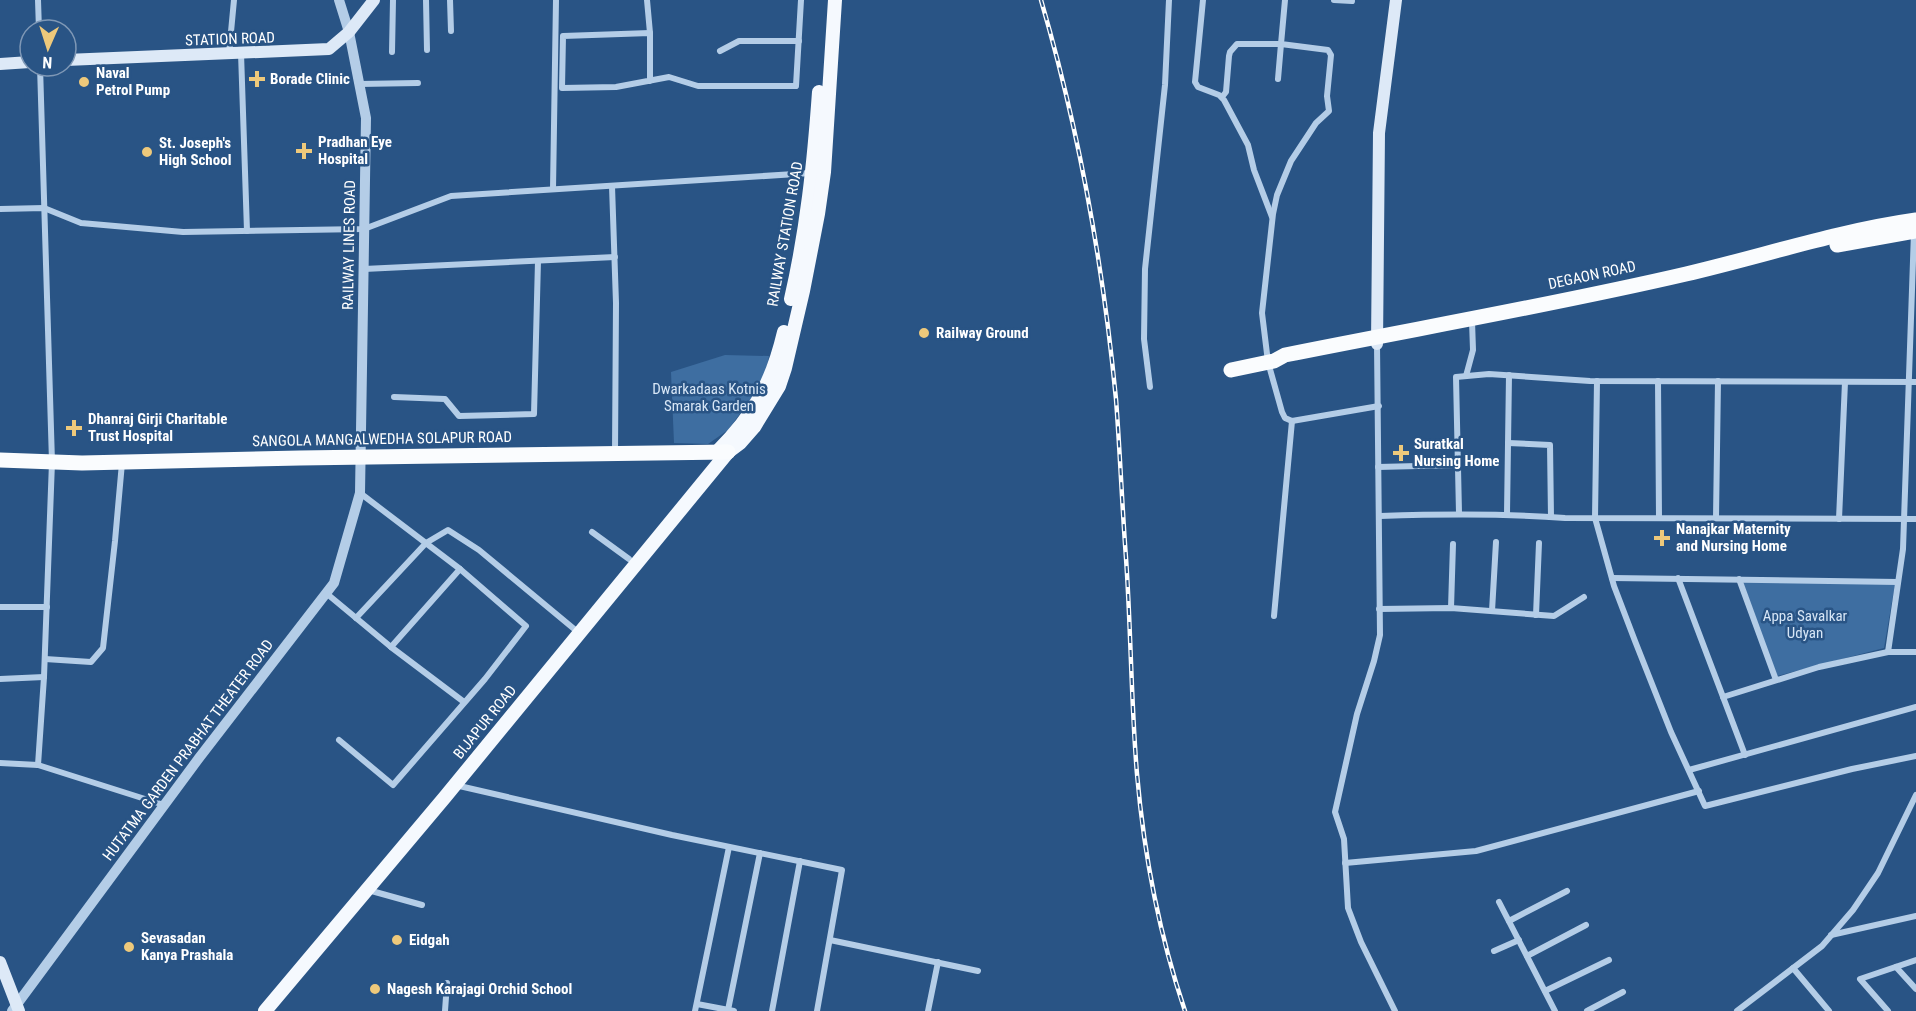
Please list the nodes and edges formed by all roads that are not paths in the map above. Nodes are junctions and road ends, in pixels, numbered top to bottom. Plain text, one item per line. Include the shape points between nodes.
1 (38, 0) edge
2 (234, 0) edge
3 (339, 0) edge
4 (374, 0) edge
5 (393, 0) edge
6 (426, 0) edge
7 (450, 0) edge
8 (556, 0) edge
9 (647, 0) edge
10 (801, 0) edge
11 (826, 0) edge
12 (835, 0) edge
13 (1169, 0) edge
14 (1203, 0) edge
15 (1285, 0) edge
16 (1334, 0) edge
17 (1396, 0) edge
18 (1352, 1) edge
19 (39, 18) edge
20 (451, 31) dead end
21 (349, 32) junction
22 (650, 33) junction
23 (799, 41) junction
24 (1281, 44) junction
25 (427, 50) dead end
26 (720, 51) dead end
27 (392, 52) dead end
28 (235, 54) junction
29 (78, 60) edge
30 (18, 62) edge
31 (0, 63) edge
32 (40, 78) edge
33 (1278, 79) dead end
34 (650, 81) junction
35 (418, 83) dead end
36 (359, 84) junction
37 (1222, 97) junction
38 (818, 172) junction
39 (612, 186) junction
40 (553, 189) junction
41 (44, 208) junction
42 (0, 209) edge
43 (1272, 217) junction
44 (1915, 228) edge
45 (364, 229) junction
46 (247, 231) junction
47 (615, 257) junction
48 (538, 261) junction
49 (364, 269) junction
50 (1472, 322) junction
51 (1377, 340) junction
52 (1271, 361) junction
53 (1232, 370) dead end
54 (1509, 375) junction
55 (1466, 376) junction
56 (1597, 381) junction
57 (1658, 381) junction
58 (1718, 381) junction
59 (1845, 381) junction
60 (1913, 382) edge
61 (1150, 387) dead end
62 (394, 397) dead end
63 (1379, 406) junction
64 (1292, 421) junction
65 (1508, 443) junction
66 (722, 452) junction
67 (615, 454) junction
68 (360, 458) junction
69 (0, 460) edge
70 (52, 462) junction
71 (122, 462) junction
72 (1458, 465) junction
73 (1378, 466) junction
74 (360, 493) junction
75 (1459, 513) junction
76 (1507, 514) junction
77 (1380, 516) junction
78 (1551, 517) junction
79 (1595, 518) junction
80 (1659, 518) junction
81 (1716, 518) junction
82 (1839, 519) junction
83 (1904, 519) junction
84 (1916, 519) edge
85 (592, 532) dead end
86 (1496, 542) dead end
87 (426, 543) junction
88 (1539, 543) dead end
89 (1453, 544) dead end
90 (629, 559) junction
91 (460, 569) junction
92 (1612, 578) junction
93 (1678, 578) junction
94 (1739, 579) junction
95 (1898, 582) junction
96 (326, 593) junction
97 (1584, 597) dead end
98 (0, 607) edge
99 (47, 607) junction
100 (1450, 608) junction
101 (1380, 609) junction
102 (1492, 611) junction
103 (1536, 615) junction
104 (1274, 616) dead end
105 (356, 618) junction
106 (577, 630) junction
107 (391, 647) junction
108 (1888, 652) junction
109 (1916, 652) edge
110 (45, 659) junction
111 (44, 677) junction
112 (0, 679) edge
113 (1776, 680) junction
114 (1723, 697) junction
115 (464, 702) junction
116 (1916, 707) edge
117 (339, 740) dead end
118 (1745, 755) junction
119 (1916, 756) edge
120 (0, 763) edge
121 (38, 765) junction
122 (1689, 770) junction
123 (454, 785) junction
124 (1699, 791) junction
125 (1916, 795) edge
126 (164, 805) junction
127 (729, 847) junction
128 (760, 853) junction
129 (800, 861) junction
130 (1345, 863) junction
131 (367, 890) junction
132 (1568, 891) dead end
133 (1499, 902) dead end
134 (422, 905) dead end
135 (1916, 916) edge
136 (1509, 921) junction
137 (1586, 925) dead end
138 (1830, 936) junction
139 (830, 940) junction
140 (1519, 940) junction
141 (1494, 951) dead end
142 (1527, 956) junction
143 (1609, 960) dead end
144 (1916, 960) edge
145 (0, 962) edge
146 (938, 962) junction
147 (1896, 967) junction
148 (1793, 968) junction
149 (978, 971) dead end
150 (447, 983) dead end
151 (0, 985) edge
152 (1916, 989) edge
153 (1545, 991) junction
154 (1623, 992) dead end
155 (696, 1007) edge
156 (15, 1009) edge
157 (731, 1010) edge
158 (253, 1011) edge
159 (265, 1011) edge
160 (445, 1011) edge
161 (772, 1011) edge
162 (817, 1011) edge
163 (928, 1011) edge
164 (1395, 1011) edge
165 (1555, 1011) edge
166 (1587, 1011) edge
167 (1737, 1011) edge
168 (1829, 1011) edge
169 (1888, 1011) edge

1 - 19 street
2 - 28 street
3 - 21 street, RAILWAY LINES ROAD
4 - 21 main road, STATION ROAD
5 - 27 street
6 - 25 street
7 - 20 street
8 - 40 street
9 - 22 street
10 - 23 street
11 - 38 main road, RAILWAY STATION ROAD
12 - 38 main road, RAILWAY STATION ROAD
13 - 61 street via 1162,121 1145,269 1144,339
14 - 37 street via 1195,82
15 - 24 street
16 - 18 street
17 - 51 main road via 1379,133
21 - 28 main road, STATION ROAD via 329,49
21 - 36 street, RAILWAY LINES ROAD
22 - 34 street
22 - 34 street via 563,36 562,88 616,87
23 - 26 street via 739,41
23 - 34 street via 796,86 698,86 669,77
24 - 33 street
24 - 37 street via 1247,43 1233,47
24 - 43 street via 1328,50 1329,111 1316,123 1291,161
28 - 29 main road, STATION ROAD
28 - 46 street
30 - 31 main road
32 - 41 street
35 - 36 street
36 - 45 street, RAILWAY LINES ROAD via 366,118
37 - 43 street via 1248,145
38 - 39 street
38 - 66 main road, RAILWAY STATION ROAD via 818,214 779,386 754,427 740,443
39 - 40 street
39 - 47 street
40 - 45 street via 451,196
41 - 42 street
41 - 46 street via 81,223 117,228
41 - 70 street
43 - 52 street via 1262,313
44 - 50 highway, DEGAON ROAD via 1688,283
44 - 60 street
45 - 46 street
45 - 49 street, RAILWAY LINES ROAD
47 - 48 street
47 - 67 street
48 - 49 street
48 - 62 street via 534,414 459,416 445,399
49 - 68 street, RAILWAY LINES ROAD
50 - 51 highway, DEGAON ROAD
50 - 55 street via 1473,350
51 - 52 highway, DEGAON ROAD via 1286,362
51 - 63 street
52 - 53 highway, DEGAON ROAD
52 - 64 street via 1282,412
54 - 55 street
54 - 56 street
54 - 65 street
55 - 72 street via 1456,377
56 - 57 street
56 - 79 street
57 - 58 street
57 - 80 street
58 - 59 street
58 - 81 street
59 - 60 street
59 - 82 street
60 - 83 street
63 - 64 street
63 - 73 street
64 - 104 street
65 - 76 street
65 - 78 street via 1550,445
66 - 67 highway, SANGOLA MANGALWEDHA SOLAPUR ROAD
66 - 90 main road
66 - 106 main road, BIJAPUR ROAD
67 - 68 highway, SANGOLA MANGALWEDHA SOLAPUR ROAD
68 - 71 highway, SANGOLA MANGALWEDHA SOLAPUR ROAD
68 - 74 street, RAILWAY LINES ROAD
69 - 70 highway, SANGOLA MANGALWEDHA SOLAPUR ROAD
70 - 71 highway, SANGOLA MANGALWEDHA SOLAPUR ROAD
70 - 99 street
71 - 110 street via 103,648 91,662
72 - 73 street
72 - 75 street
73 - 77 street
74 - 87 street
74 - 96 street, HUTATMA GARDEN PRABHAT THEATER ROAD via 334,583
75 - 76 street
75 - 77 street
76 - 78 street
77 - 101 street
78 - 79 street
79 - 80 street
79 - 92 street
80 - 81 street
81 - 82 street
82 - 83 street
83 - 84 street
83 - 95 street
85 - 90 street
86 - 102 street
87 - 91 street
87 - 105 street
87 - 106 street via 448,530
88 - 103 street
89 - 100 street
90 - 106 main road
91 - 107 street
91 - 115 street via 526,626
92 - 93 street
92 - 122 street
93 - 94 street
93 - 114 street
94 - 95 street
94 - 113 street
95 - 108 street
96 - 105 street
96 - 126 street, HUTATMA GARDEN PRABHAT THEATER ROAD
97 - 103 street via 1554,616
98 - 99 street
99 - 110 street
100 - 101 street
100 - 102 street
101 - 130 street via 1380,635 1335,812 1344,839
102 - 103 street
105 - 107 street
106 - 123 main road, BIJAPUR ROAD
106 - 158 main road
107 - 115 street
108 - 109 street
108 - 113 street
110 - 111 street
111 - 112 street
111 - 121 street
113 - 114 street
114 - 118 street
115 - 117 street via 393,784
116 - 118 street
118 - 122 street
119 - 124 street via 1706,806
120 - 121 street
121 - 126 street
122 - 124 street
123 - 127 street
123 - 131 main road, BIJAPUR ROAD
124 - 130 street via 1476,851
125 - 138 street via 1878,873
126 - 156 street, HUTATMA GARDEN PRABHAT THEATER ROAD
127 - 128 street
127 - 155 street
128 - 129 street
128 - 157 street
129 - 139 street via 842,870
129 - 161 street
130 - 164 street via 1348,908
131 - 134 street
131 - 159 main road, BIJAPUR ROAD
132 - 136 street
133 - 136 street
135 - 138 street
136 - 140 street
137 - 142 street
138 - 148 street
139 - 146 street
139 - 162 street
140 - 141 street
140 - 142 street
142 - 153 street
143 - 153 street
144 - 147 street
145 - 156 main road
146 - 149 street
146 - 163 street
147 - 152 street
147 - 169 street via 1860,978
148 - 167 street
148 - 168 street
150 - 160 street
151 - 156 main road
153 - 165 street
154 - 166 street
155 - 157 street

